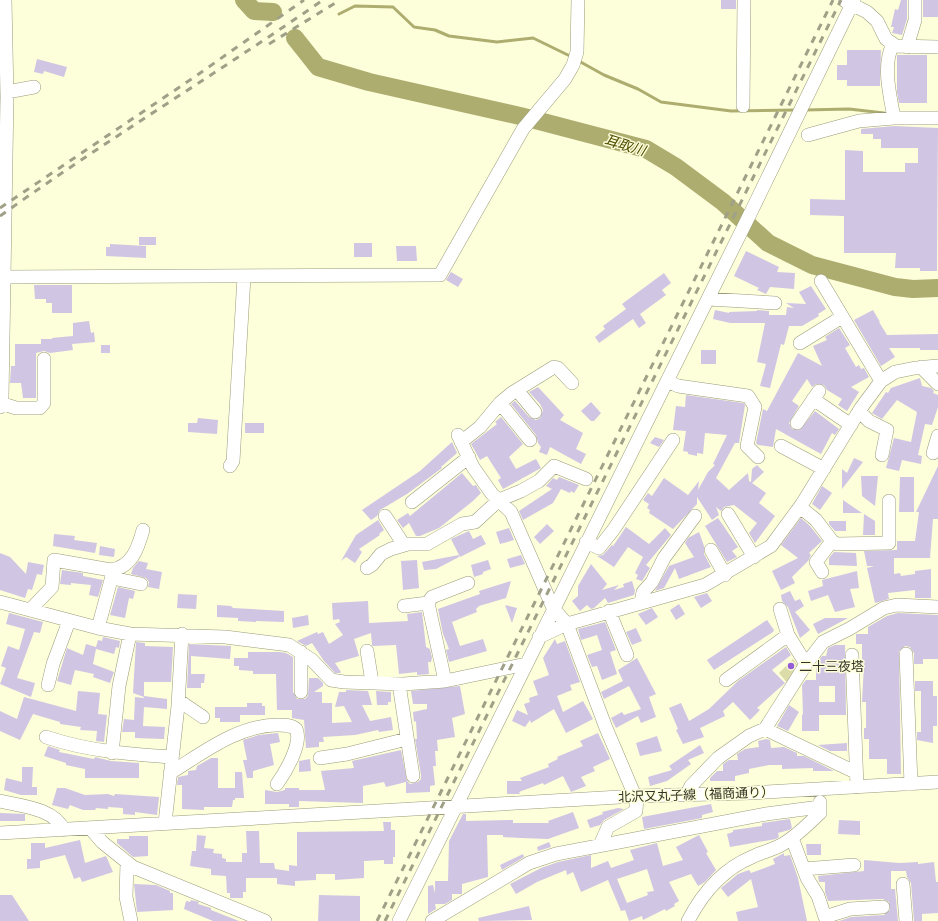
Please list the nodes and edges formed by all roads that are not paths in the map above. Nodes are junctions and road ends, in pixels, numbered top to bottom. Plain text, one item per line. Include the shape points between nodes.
1 (5, 0) edge
2 (578, 0) edge
3 (744, 0) edge
4 (915, 0) edge
5 (850, 2) edge
6 (3, 18) edge
7 (893, 44) junction
8 (907, 46) junction
9 (938, 47) edge
10 (34, 87) dead end
11 (7, 94) junction
12 (743, 106) dead end
13 (894, 115) junction
14 (938, 118) edge
15 (808, 135) dead end
16 (2, 190) edge
17 (4, 277) junction
18 (244, 277) junction
19 (821, 281) dead end
20 (708, 299) junction
21 (775, 303) dead end
22 (842, 317) junction
23 (800, 343) dead end
24 (44, 359) dead end
25 (938, 366) edge
26 (921, 367) junction
27 (667, 381) junction
28 (881, 381) junction
29 (572, 383) dead end
30 (938, 384) edge
31 (517, 390) junction
32 (500, 403) junction
33 (0, 404) edge
34 (859, 411) junction
35 (535, 412) dead end
36 (798, 423) dead end
37 (851, 425) junction
38 (938, 436) edge
39 (530, 440) dead end
40 (673, 440) dead end
41 (781, 446) dead end
42 (933, 453) dead end
43 (882, 455) dead end
44 (469, 457) junction
45 (758, 457) dead end
46 (230, 466) dead end
47 (824, 469) junction
48 (586, 479) dead end
49 (499, 500) junction
50 (889, 501) dead end
51 (412, 502) dead end
52 (800, 507) junction
53 (728, 514) dead end
54 (385, 516) dead end
55 (694, 516) dead end
56 (143, 530) dead end
57 (832, 541) junction
58 (586, 542) junction
59 (404, 545) junction
60 (711, 550) dead end
61 (754, 557) junction
62 (367, 568) dead end
63 (822, 572) dead end
64 (111, 574) junction
65 (725, 575) junction
66 (468, 583) dead end
67 (141, 584) dead end
68 (0, 602) edge
69 (641, 602) junction
70 (428, 603) junction
71 (404, 606) dead end
72 (938, 607) edge
73 (553, 608) junction
74 (31, 609) junction
75 (780, 609) dead end
76 (609, 612) junction
77 (69, 621) junction
78 (567, 624) junction
79 (98, 628) junction
80 (130, 634) junction
81 (182, 634) junction
82 (788, 635) junction
83 (538, 637) junction
84 (367, 651) dead end
85 (301, 652) junction
86 (906, 654) dead end
87 (627, 655) dead end
88 (852, 655) dead end
89 (526, 664) junction
90 (806, 664) junction
91 (726, 680) dead end
92 (445, 681) junction
93 (372, 682) junction
94 (399, 684) junction
95 (48, 685) dead end
96 (301, 692) dead end
97 (178, 700) junction
98 (203, 717) dead end
99 (765, 729) junction
100 (46, 737) dead end
101 (407, 739) junction
102 (112, 753) junction
103 (172, 757) junction
104 (320, 758) dead end
105 (855, 772) junction
106 (170, 774) junction
107 (413, 776) dead end
108 (938, 782) edge
109 (277, 784) dead end
110 (911, 784) junction
111 (856, 787) junction
112 (821, 789) junction
113 (687, 794) junction
114 (636, 796) junction
115 (0, 801) edge
116 (455, 807) junction
117 (820, 807) junction
118 (165, 823) junction
119 (90, 828) junction
120 (64, 830) junction
121 (0, 833) edge
122 (792, 838) junction
123 (600, 845) junction
124 (127, 862) junction
125 (854, 865) dead end
126 (804, 868) junction
127 (903, 884) dead end
128 (883, 907) dead end
129 (131, 921) edge
130 (265, 921) edge
131 (399, 921) edge
132 (432, 921) edge
133 (688, 921) edge
134 (906, 921) edge

1 - 6 street
2 - 18 street via 577,52 565,79 523,129 440,275
3 - 12 street
4 - 8 street via 915,20
5 - 7 street via 878,21 886,39
5 - 20 street
6 - 11 street
7 - 8 street
7 - 13 street via 888,52 889,88
8 - 9 street
10 - 11 street
11 - 16 street
13 - 14 street
13 - 15 street via 859,121
16 - 17 street
17 - 18 street
17 - 33 street
18 - 46 street via 233,461
19 - 22 street
20 - 21 street
20 - 27 street
22 - 23 street
22 - 28 street
24 - 33 street via 44,403 40,408 16,408
25 - 26 street
26 - 28 street via 895,372
26 - 30 street
27 - 45 street via 678,386 748,396 755,407 747,446
27 - 58 street
28 - 34 street
29 - 31 street via 554,367
31 - 32 street
31 - 35 street
32 - 39 street
32 - 44 street via 480,427 459,438
34 - 37 street
34 - 43 street via 869,421 887,430
36 - 37 street via 816,395
37 - 47 street
38 - 42 street
40 - 58 street via 599,548
41 - 47 street
44 - 49 street via 492,494
44 - 51 street
47 - 52 street
48 - 49 street via 554,466 539,481 521,492
49 - 59 street via 475,522 462,524 427,544
49 - 73 street via 511,512
50 - 57 street via 889,543 837,544
52 - 57 street via 816,520
52 - 61 street via 771,546
53 - 61 street
54 - 59 street
55 - 69 street via 643,592
56 - 64 street via 133,557
57 - 63 street via 816,562
58 - 73 street
59 - 62 street via 381,554
60 - 65 street
61 - 65 street
64 - 67 street
64 - 74 street via 54,560 52,587
64 - 79 street
65 - 69 street via 705,585
66 - 70 street via 432,597
68 - 74 street
69 - 76 street
70 - 71 street
70 - 92 street
72 - 90 street via 897,604 884,608 822,642
73 - 78 street
73 - 83 street
74 - 77 street
75 - 82 street
76 - 78 street
76 - 87 street
77 - 79 street
77 - 95 street
78 - 83 street
78 - 114 street via 606,728
79 - 80 street
80 - 81 street
80 - 102 street via 119,686
81 - 85 street via 289,645
81 - 97 street
82 - 90 street
82 - 91 street
83 - 89 street
84 - 93 street
85 - 93 street via 331,680
85 - 96 street
86 - 110 street
88 - 105 street
89 - 92 street
89 - 116 street
90 - 99 street
92 - 94 street
93 - 94 street
94 - 101 street
97 - 98 street
97 - 103 street
99 - 105 street
99 - 113 street via 749,736 718,758 691,786
100 - 102 street via 68,745
101 - 104 street
101 - 107 street
102 - 103 street
103 - 106 street
105 - 111 street
106 - 109 street via 238,734 257,727 287,725 296,729 298,737 288,770
106 - 118 street
108 - 110 street, 北沢又丸子線（福商通り）
110 - 111 street, 北沢又丸子線（福商通り）
111 - 112 street, 北沢又丸子線（福商通り）
112 - 113 street, 北沢又丸子線（福商通り）
112 - 117 street
113 - 114 street, 北沢又丸子線（福商通り）
114 - 116 street, 北沢又丸子線（福商通り）
114 - 123 street via 636,811 608,827
115 - 120 street via 50,814 58,819
116 - 118 street, 北沢又丸子線（福商通り）
116 - 131 street
117 - 122 street via 820,813
117 - 123 street via 766,814
118 - 119 street, 北沢又丸子線（福商通り）
119 - 120 street, 北沢又丸子線（福商通り）
119 - 124 street via 102,842
120 - 121 street, 北沢又丸子線（福商通り）
122 - 126 street
122 - 133 street via 729,870 708,891
123 - 132 street via 556,854 529,863
124 - 129 street via 126,897
124 - 130 street via 151,875
125 - 126 street
126 - 128 street via 825,917 850,909
127 - 134 street

